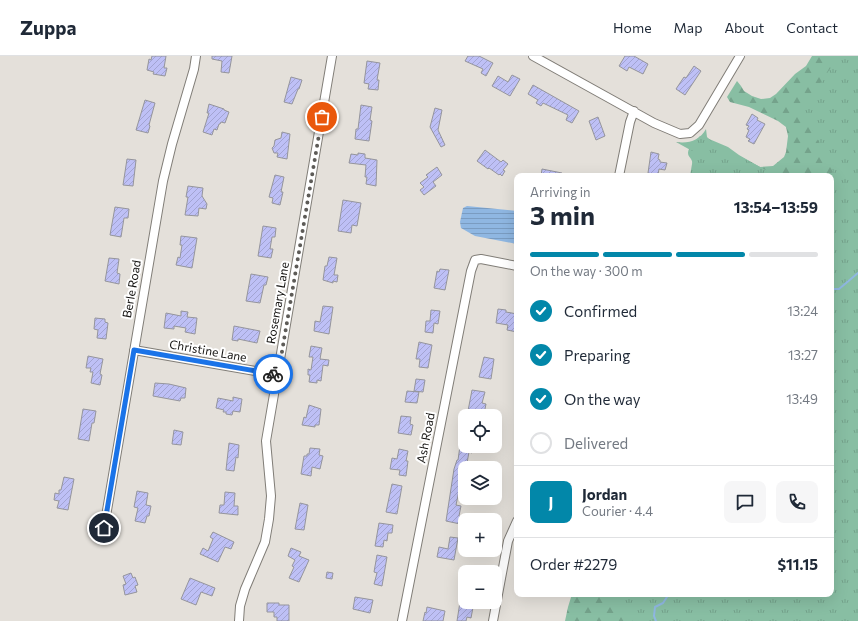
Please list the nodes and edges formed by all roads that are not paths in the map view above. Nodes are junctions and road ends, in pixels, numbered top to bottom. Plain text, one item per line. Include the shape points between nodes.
1 (196, 56) edge
2 (332, 56) edge
3 (533, 56) edge
4 (740, 56) edge
5 (634, 111) junction
6 (620, 173) edge
7 (514, 265) edge
8 (134, 350) junction
9 (278, 375) junction
10 (104, 528) dead end
11 (514, 528) edge
12 (239, 621) edge
13 (402, 621) edge
14 (493, 621) edge

1 - 8 street, Berle Road via 163,181
2 - 9 street, Rosemary Lane
3 - 5 street
4 - 5 street via 699,125 690,133 680,134
5 - 6 street
7 - 13 street, Ash Road via 481,259 475,260 471,271
8 - 9 street, Christine Lane
8 - 10 street, Berle Road
9 - 12 street, Rosemary Lane via 266,442 271,496 265,542 245,589
11 - 14 street via 508,541

